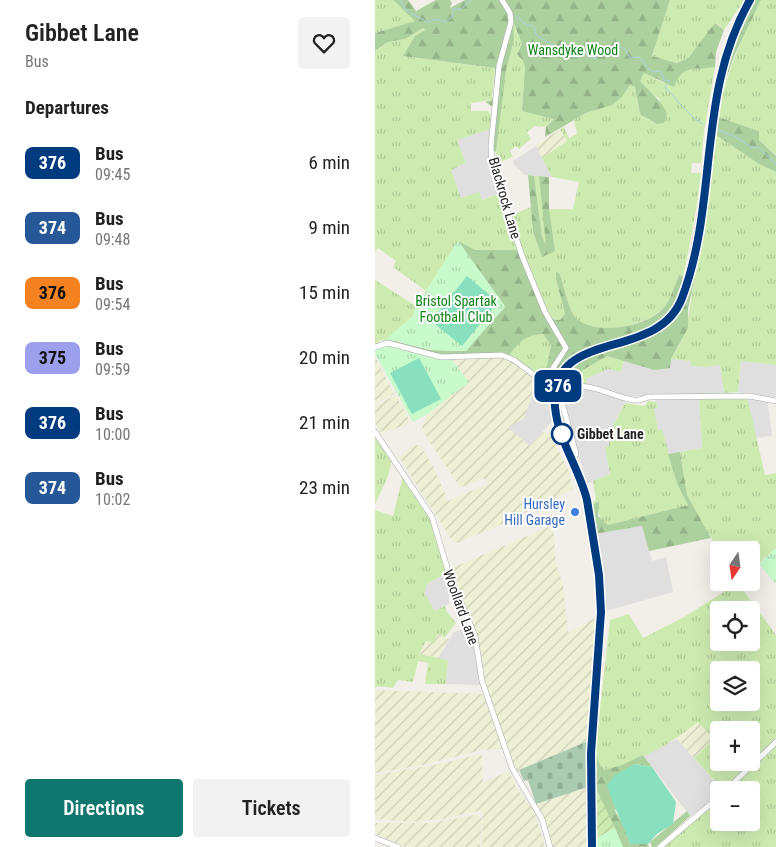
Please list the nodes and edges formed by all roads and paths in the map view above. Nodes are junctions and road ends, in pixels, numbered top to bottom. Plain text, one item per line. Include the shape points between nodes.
1 (502, 0) edge
2 (750, 0) edge
3 (375, 347) edge
4 (544, 382) junction
5 (557, 389) junction
6 (776, 401) edge
7 (375, 432) edge
8 (573, 460) junction
9 (776, 742) edge
10 (736, 781) edge
11 (710, 805) edge
12 (375, 838) edge
13 (398, 847) edge
14 (550, 847) edge
15 (592, 847) edge
16 (660, 847) edge

1 - 4 street, Blackrock Lane via 511,22 498,76 491,146 493,163 522,256 545,312 566,348
2 - 5 highway via 723,60 699,224 679,306 663,325 649,334 596,349 580,357 565,371
3 - 4 street via 388,343 441,357 502,355
4 - 5 street
5 - 8 highway via 557,420
6 - 8 street via 749,396 649,397 635,400 592,387 563,391 561,399 576,454
7 - 14 street, Woollard Lane via 432,517 449,574 475,636 482,681 511,768 542,819
8 - 15 highway via 583,485 598,570 601,612 591,753
9 - 10 street
11 - 16 street
12 - 13 street

